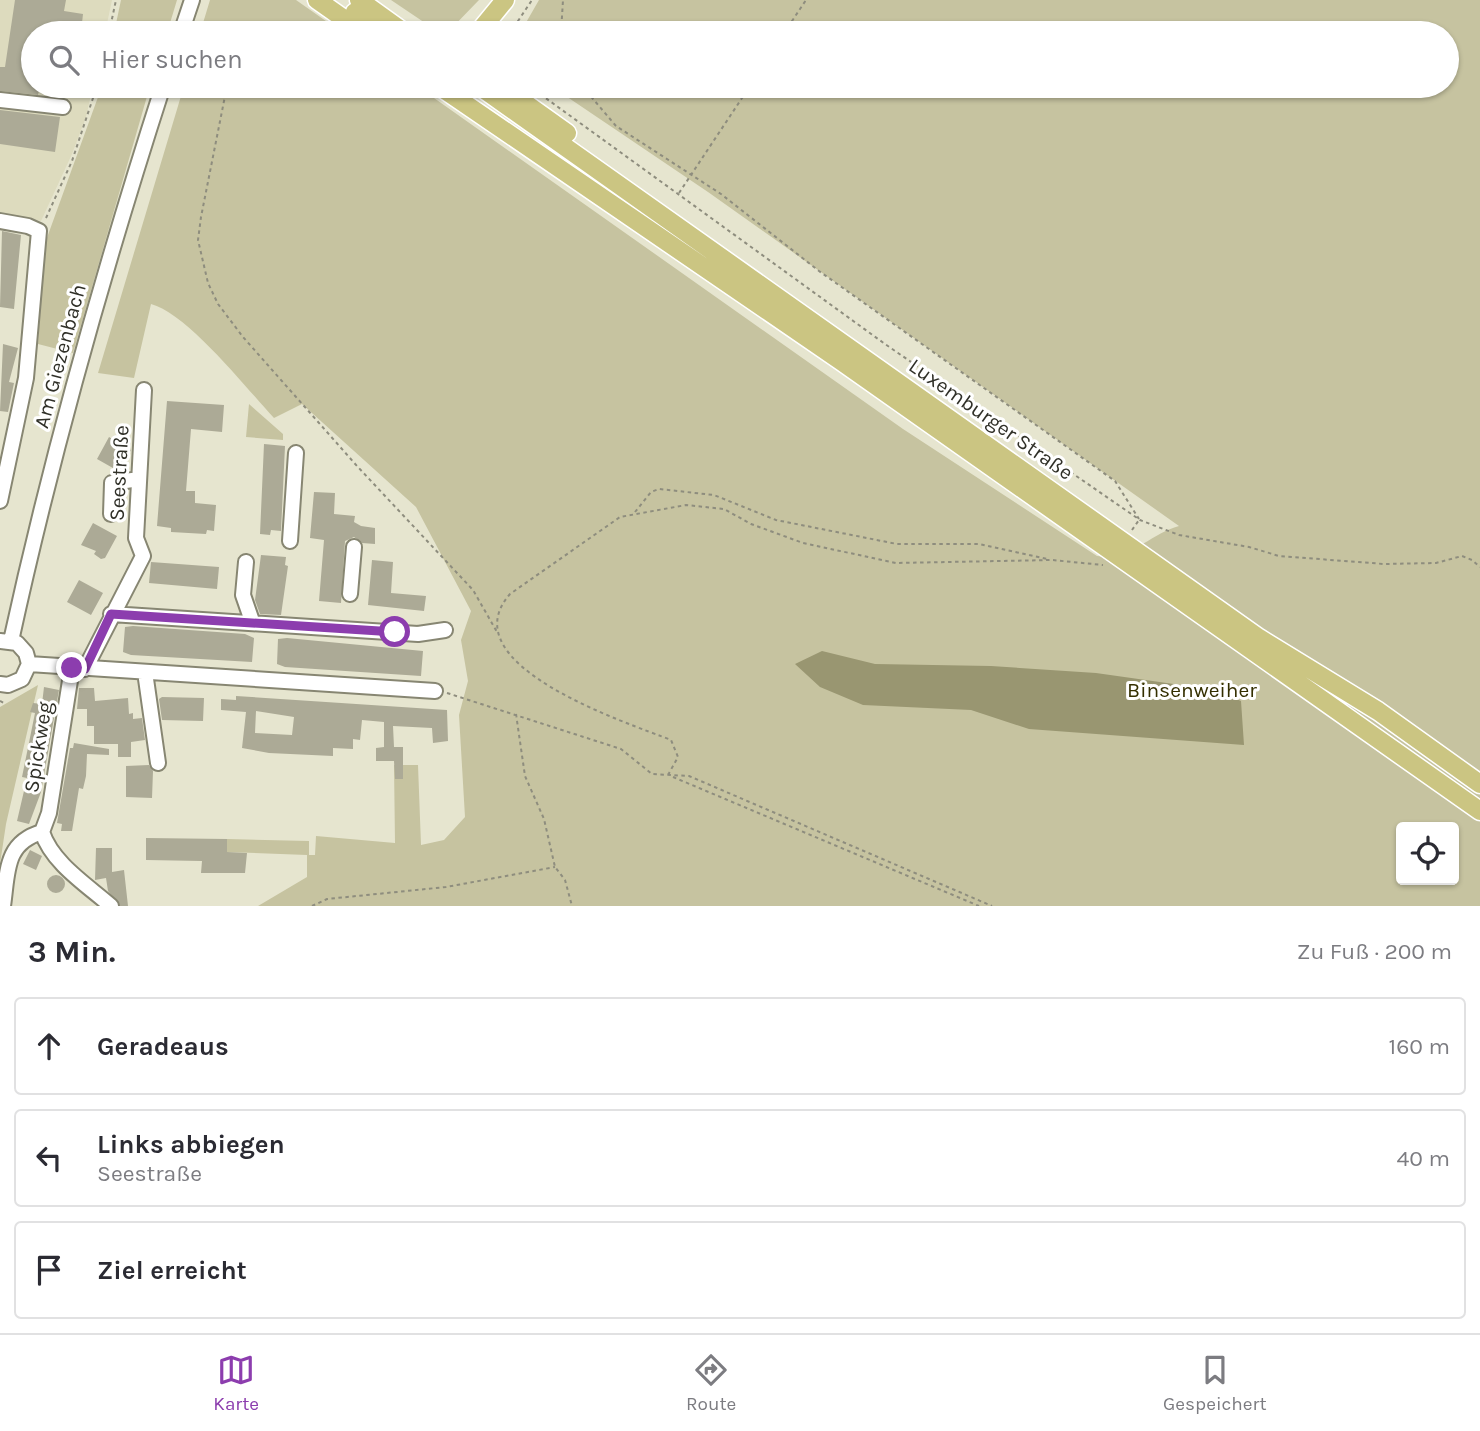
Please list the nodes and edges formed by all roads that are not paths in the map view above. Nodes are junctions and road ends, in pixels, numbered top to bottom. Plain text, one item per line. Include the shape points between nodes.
1 (192, 0) edge
2 (317, 0) edge
3 (338, 0) edge
4 (359, 0) edge
5 (505, 0) edge
6 (513, 0) edge
7 (185, 21) edge
8 (347, 21) edge
9 (368, 21) edge
10 (388, 21) edge
11 (488, 21) edge
12 (502, 21) edge
13 (159, 98) edge
14 (456, 98) edge
15 (475, 98) edge
16 (496, 98) edge
17 (518, 98) edge
18 (0, 100) edge
19 (63, 107) dead end
20 (544, 159) junction
21 (0, 221) edge
22 (838, 340) junction
23 (144, 390) dead end
24 (296, 453) dead end
25 (139, 480) junction
26 (0, 501) edge
27 (111, 514) dead end
28 (290, 541) dead end
29 (354, 547) dead end
30 (247, 562) dead end
31 (350, 594) dead end
32 (111, 614) junction
33 (252, 621) junction
34 (445, 630) dead end
35 (6, 641) edge
36 (29, 664) junction
37 (79, 668) junction
38 (145, 672) junction
39 (0, 685) edge
40 (435, 691) road end
41 (158, 763) dead end
42 (1480, 784) edge
43 (1480, 811) edge
44 (42, 832) junction
45 (3, 906) edge
46 (111, 906) edge

1 - 7 street
2 - 8 main road
3 - 9 main road
4 - 10 main road
5 - 11 main road
6 - 12 main road
13 - 35 street, Am Giezenbach via 98,295
14 - 20 main road
15 - 20 main road via 518,131
16 - 22 main road, Luxemburger Straße
17 - 22 main road via 792,293
18 - 19 street
20 - 43 main road, Luxemburger Straße via 852,369
21 - 26 street via 38,231 26,378
22 - 42 main road, Luxemburger Straße via 1259,638 1378,711
23 - 25 street, Seestraße
24 - 28 street
25 - 27 street via 112,483
25 - 32 street, Seestraße via 136,538 143,556
29 - 31 street
30 - 33 street via 243,595
32 - 33 street
32 - 37 street, Seestraße
33 - 34 street via 418,634
35 - 36 street via 22,647
36 - 37 street
36 - 39 street via 22,679
37 - 38 street
37 - 44 street, Spickweg
38 - 40 street
38 - 41 street
44 - 45 street via 15,847
44 - 46 street via 46,845 63,864

